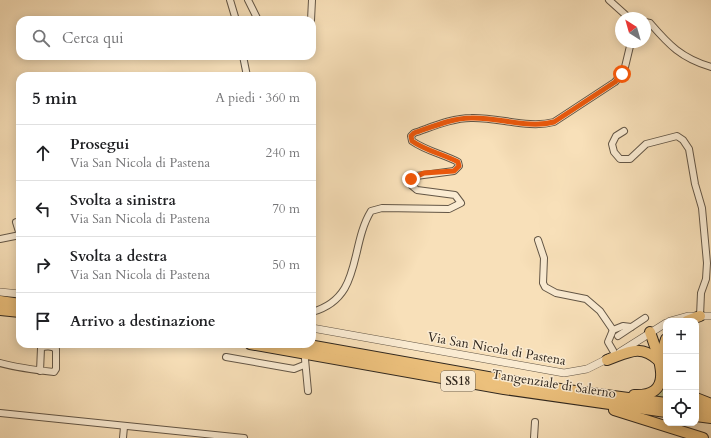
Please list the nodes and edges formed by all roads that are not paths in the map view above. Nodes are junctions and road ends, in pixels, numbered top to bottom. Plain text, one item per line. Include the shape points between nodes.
1 (230, 0) edge
2 (248, 0) edge
3 (312, 0) edge
4 (609, 0) edge
5 (622, 12) edge
6 (235, 16) edge
7 (256, 16) edge
8 (312, 16) edge
9 (651, 23) edge
10 (629, 48) edge
11 (244, 60) edge
12 (711, 67) edge
13 (246, 72) edge
14 (624, 131) dead end
15 (16, 236) edge
16 (0, 239) edge
17 (538, 240) dead end
18 (0, 292) edge
19 (16, 294) edge
20 (0, 301) edge
21 (16, 303) edge
22 (0, 310) edge
23 (316, 310) edge
24 (16, 312) edge
25 (707, 316) edge
26 (645, 318) dead end
27 (681, 318) edge
28 (663, 325) edge
29 (631, 327) junction
30 (316, 329) edge
31 (613, 330) junction
32 (652, 331) junction
33 (618, 336) dead end
34 (316, 346) edge
35 (41, 348) edge
36 (55, 348) edge
37 (272, 348) edge
38 (226, 357) dead end
39 (611, 357) junction
40 (662, 359) edge
41 (0, 363) edge
42 (40, 371) junction
43 (308, 391) dead end
44 (594, 394) junction
45 (699, 399) edge
46 (663, 403) edge
47 (600, 404) junction
48 (711, 404) edge
49 (699, 407) edge
50 (711, 409) edge
51 (663, 412) edge
52 (0, 413) edge
53 (699, 416) edge
54 (711, 418) edge
55 (535, 422) dead end
56 (124, 427) junction
57 (205, 436) edge
58 (123, 438) edge
59 (244, 438) edge
60 (534, 438) edge
61 (702, 438) edge

1 - 6 street
2 - 7 street
3 - 8 street
4 - 5 street
9 - 12 street via 673,49 687,58
10 - 23 street via 622,74 615,82 554,122 532,124 472,118 460,119 414,133 411,136 412,141 458,162 459,166 454,171 416,176 411,179 411,185 417,190 456,195 461,203 449,209 382,208 371,211 364,222 344,291 334,303
11 - 13 street
14 - 25 street via 616,136 612,144 620,159 630,159 646,144 677,136 689,149 702,208 706,279 701,293
15 - 16 street
17 - 31 street via 544,258 545,287 556,293 586,299 600,310
18 - 19 street
20 - 21 highway
22 - 24 highway
25 - 27 street
26 - 29 street
28 - 32 street, Via San Nicola di Pastena
29 - 31 street via 623,326
29 - 33 street
30 - 39 street, Via San Nicola di Pastena via 564,373 587,369
31 - 39 street via 608,342
32 - 39 street, Via San Nicola di Pastena
32 - 40 highway
34 - 44 highway, Tangenziale di Salerno / SS18
35 - 42 street
36 - 42 street via 56,369 54,372
37 - 47 highway, Tangenziale di Salerno / SS18 via 471,384
38 - 43 street via 294,369 305,362
39 - 40 highway via 637,350
40 - 44 highway via 661,381 654,390 643,396
41 - 42 street
44 - 46 highway, Tangenziale di Salerno / SS18
45 - 48 highway
47 - 51 highway, Tangenziale di Salerno / SS18
47 - 61 highway
49 - 50 highway
52 - 56 street
53 - 54 highway
55 - 60 street
56 - 57 street
56 - 58 street
57 - 59 street

